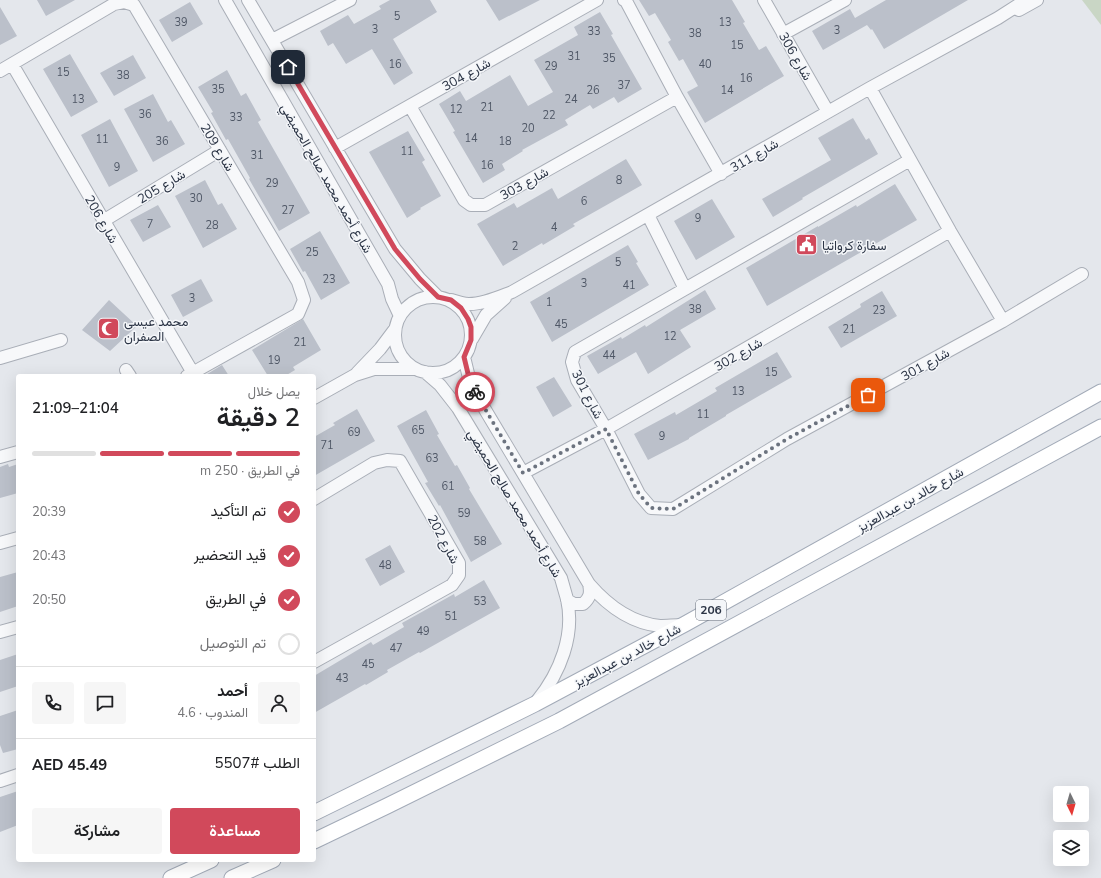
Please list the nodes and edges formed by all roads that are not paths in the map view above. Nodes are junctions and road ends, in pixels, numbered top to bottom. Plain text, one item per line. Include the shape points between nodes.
1 (225, 0) edge
2 (248, 0) edge
3 (350, 0) edge
4 (597, 0) edge
5 (624, 0) edge
6 (764, 0) edge
7 (845, 0) edge
8 (1026, 0) edge
9 (1037, 0) edge
10 (998, 18) junction
11 (783, 34) junction
12 (272, 40) junction
13 (12, 64) junction
14 (0, 71) edge
15 (870, 88) junction
16 (676, 97) junction
17 (410, 106) junction
18 (828, 112) junction
19 (335, 148) junction
20 (220, 150) junction
21 (910, 160) junction
22 (721, 174) junction
23 (648, 216) junction
24 (103, 221) junction
25 (950, 231) junction
26 (1082, 274) dead end
27 (685, 289) junction
28 (512, 292) junction
29 (438, 297) junction
30 (451, 300) junction
31 (400, 316) junction
32 (1003, 321) junction
33 (395, 329) junction
34 (61, 340) dead end
35 (471, 340) junction
36 (464, 357) junction
37 (0, 358) edge
38 (420, 370) junction
39 (190, 374) edge
40 (355, 375) junction
41 (1101, 392) edge
42 (316, 397) edge
43 (1101, 427) edge
44 (606, 429) junction
45 (16, 452) edge
46 (1, 454) edge
47 (523, 473) junction
48 (316, 498) edge
49 (16, 539) edge
50 (0, 543) edge
51 (589, 584) junction
52 (567, 600) junction
53 (685, 624) junction
54 (16, 627) edge
55 (0, 632) edge
56 (316, 661) edge
57 (535, 704) junction
58 (16, 776) edge
59 (0, 781) edge
60 (316, 812) edge
61 (316, 840) edge
62 (207, 862) edge
63 (268, 862) edge
64 (171, 878) edge
65 (232, 878) edge

1 - 31 street, شارع أحمد محمد صالح الحميضي via 388,284
2 - 12 street, شارع أحمد محمد صالح الحميضي
3 - 12 street
4 - 17 street, شارع 304
5 - 16 street
6 - 11 street, شارع 306
7 - 11 street
8 - 10 street, شارع 311
9 - 10 street, شارع 311 via 1025,8
10 - 15 street, شارع 311
11 - 18 street, شارع 306
12 - 19 street, شارع أحمد محمد صالح الحميضي
13 - 14 street, شارع 209
13 - 20 street, شارع 209 via 114,4 124,2 134,5
13 - 24 street, شارع 206
15 - 18 street, شارع 311
15 - 21 street
16 - 17 street, شارع 303 via 484,205 471,205 464,200
16 - 22 street
17 - 19 street, شارع 304
18 - 22 street, شارع 311
19 - 29 street, شارع أحمد محمد صالح الحميضي via 395,249
20 - 24 street, شارع 205
20 - 39 street, شارع 209 via 298,282 304,300 298,314
21 - 25 street
21 - 27 street, شارع 301
22 - 23 street, شارع 311
23 - 27 street
23 - 28 street, شارع 311
24 - 39 street, شارع 206
25 - 32 street
25 - 44 street, شارع 302
26 - 32 street, شارع 301
27 - 44 street, شارع 301 via 575,352 572,362 577,380
28 - 30 street, شارع 311 via 480,303 468,304
28 - 35 street, شارع 311 via 486,315
29 - 30 street
29 - 31 street via 428,297 411,303
30 - 35 street via 461,308 468,319
31 - 33 street
32 - 44 street, شارع 301 via 787,439 673,509 651,508 639,494
33 - 38 street via 395,341 400,353 405,361
33 - 40 street
34 - 37 street
35 - 36 street
36 - 38 street via 446,371 439,373
36 - 47 street, شارع أحمد محمد صالح الحميضي via 471,386
38 - 40 street via 374,369
38 - 52 street, شارع أحمد محمد صالح الحميضي via 440,385 458,408 561,578
40 - 42 street
41 - 53 main road, شارع خالد بن عبدالعزيز / 206
43 - 61 main road, شارع خالد بن عبدالعزيز / 206 via 559,721
44 - 47 street, شارع 302
45 - 46 street
47 - 51 street, شارع أحمد محمد صالح الحميضي
48 - 56 street, شارع 202 via 374,463 400,461 458,563 459,575 452,585
49 - 50 street
51 - 52 street via 589,599 583,604 574,604
51 - 53 street, شارع أحمد محمد صالح الحميضي via 615,610 637,621 661,626
52 - 57 street, شارع أحمد محمد صالح الحميضي via 569,625 566,646 559,668
53 - 57 main road, شارع خالد بن عبدالعزيز / 206
54 - 55 street
57 - 60 main road, شارع خالد بن عبدالعزيز / 206
58 - 59 street
62 - 64 main road
63 - 65 main road

